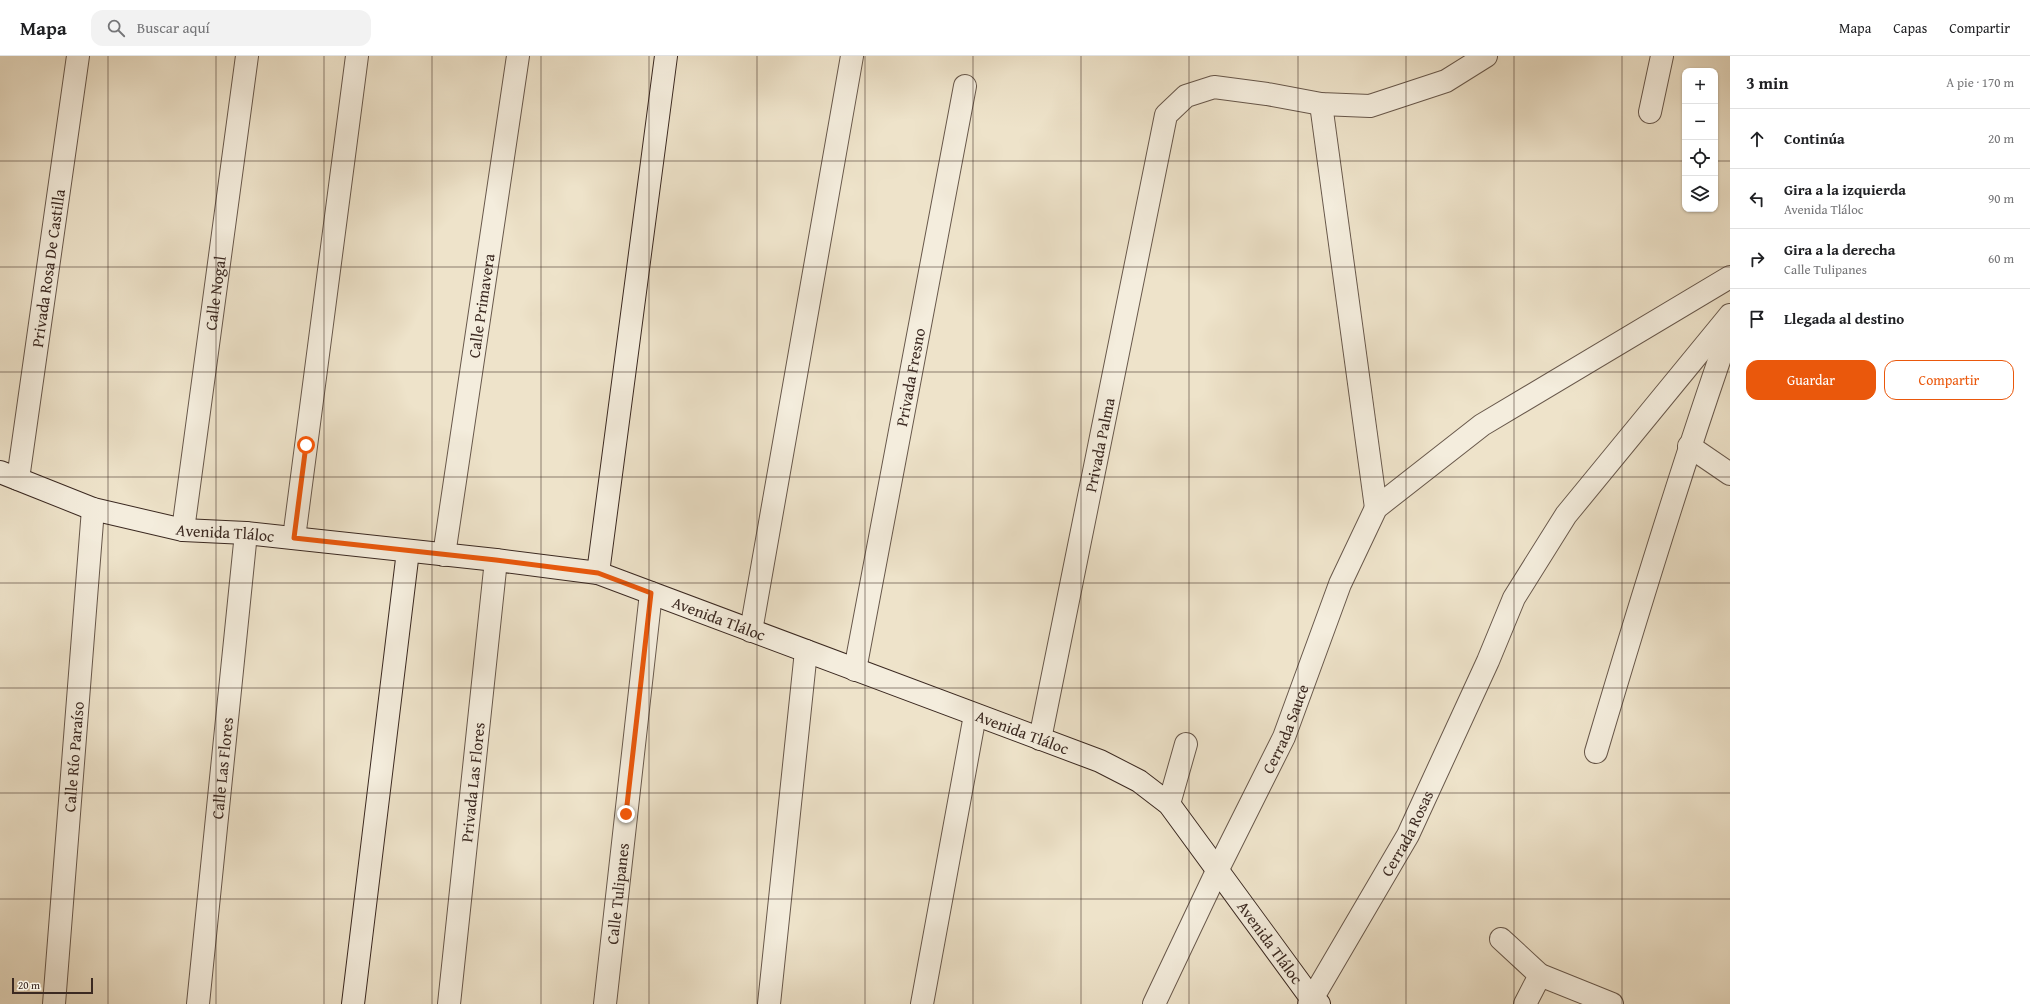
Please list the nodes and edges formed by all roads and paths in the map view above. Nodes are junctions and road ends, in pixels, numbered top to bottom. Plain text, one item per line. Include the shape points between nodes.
1 (78, 56) edge
2 (247, 56) edge
3 (357, 56) edge
4 (518, 56) edge
5 (666, 56) edge
6 (852, 56) edge
7 (1486, 56) edge
8 (1662, 56) edge
9 (966, 86) dead end
10 (1321, 104) junction
11 (1650, 112) dead end
12 (1730, 277) edge
13 (1730, 315) edge
14 (1730, 329) edge
15 (1689, 446) junction
16 (1730, 474) edge
17 (9, 476) edge
18 (1376, 508) junction
19 (93, 509) junction
20 (183, 530) junction
21 (246, 533) junction
22 (294, 538) junction
23 (408, 551) junction
24 (444, 555) junction
25 (496, 560) junction
26 (598, 573) junction
27 (651, 593) junction
28 (751, 631) junction
29 (806, 652) junction
30 (855, 670) junction
31 (975, 715) junction
32 (1040, 739) junction
33 (1186, 744) dead end
34 (1596, 752) dead end
35 (1169, 804) junction
36 (1218, 869) junction
37 (1501, 939) dead end
38 (1540, 975) junction
39 (1313, 1002) edge
40 (54, 1004) edge
41 (198, 1004) edge
42 (353, 1004) edge
43 (449, 1004) edge
44 (605, 1004) edge
45 (769, 1004) edge
46 (922, 1004) edge
47 (1154, 1004) edge
48 (1525, 1004) edge
49 (1612, 1004) edge

1 - 17 street, Privada Rosa De Castilla
2 - 20 street, Calle Nogal
3 - 22 street
4 - 24 street, Calle Primavera
5 - 26 street
6 - 28 street
7 - 10 street, Privada Palma via 1446,81 1370,106
8 - 11 street
9 - 30 street, Privada Fresno
10 - 18 street
10 - 32 street, Privada Palma via 1214,87 1186,96 1166,115
12 - 18 street via 1482,425
13 - 39 street, Cerrada Rosas via 1566,515 1514,598 1408,835
14 - 15 street
15 - 16 street
15 - 34 street via 1644,587
17 - 19 street, Avenida Tláloc
18 - 36 street, Cerrada Sauce via 1340,584 1284,737
19 - 20 street, Avenida Tláloc
19 - 40 street, Calle Río Paraíso
20 - 21 street, Avenida Tláloc
21 - 22 street, Avenida Tláloc
21 - 41 street, Calle Las Flores
22 - 23 street, Avenida Tláloc
23 - 24 street, Avenida Tláloc
23 - 42 street
24 - 25 street, Avenida Tláloc
25 - 26 street, Avenida Tláloc
25 - 43 street, Privada Las Flores
26 - 27 street, Avenida Tláloc
27 - 28 street, Avenida Tláloc
27 - 44 street, Calle Tulipanes
28 - 29 street, Avenida Tláloc
29 - 30 street, Avenida Tláloc
29 - 45 street
30 - 31 street, Avenida Tláloc
31 - 32 street, Avenida Tláloc
31 - 46 street
32 - 35 street, Avenida Tláloc via 1100,761 1139,781
33 - 35 street
35 - 36 street, Avenida Tláloc
36 - 39 street, Avenida Tláloc
36 - 47 street, Cerrada Sauce
37 - 38 street
38 - 48 street
38 - 49 street

